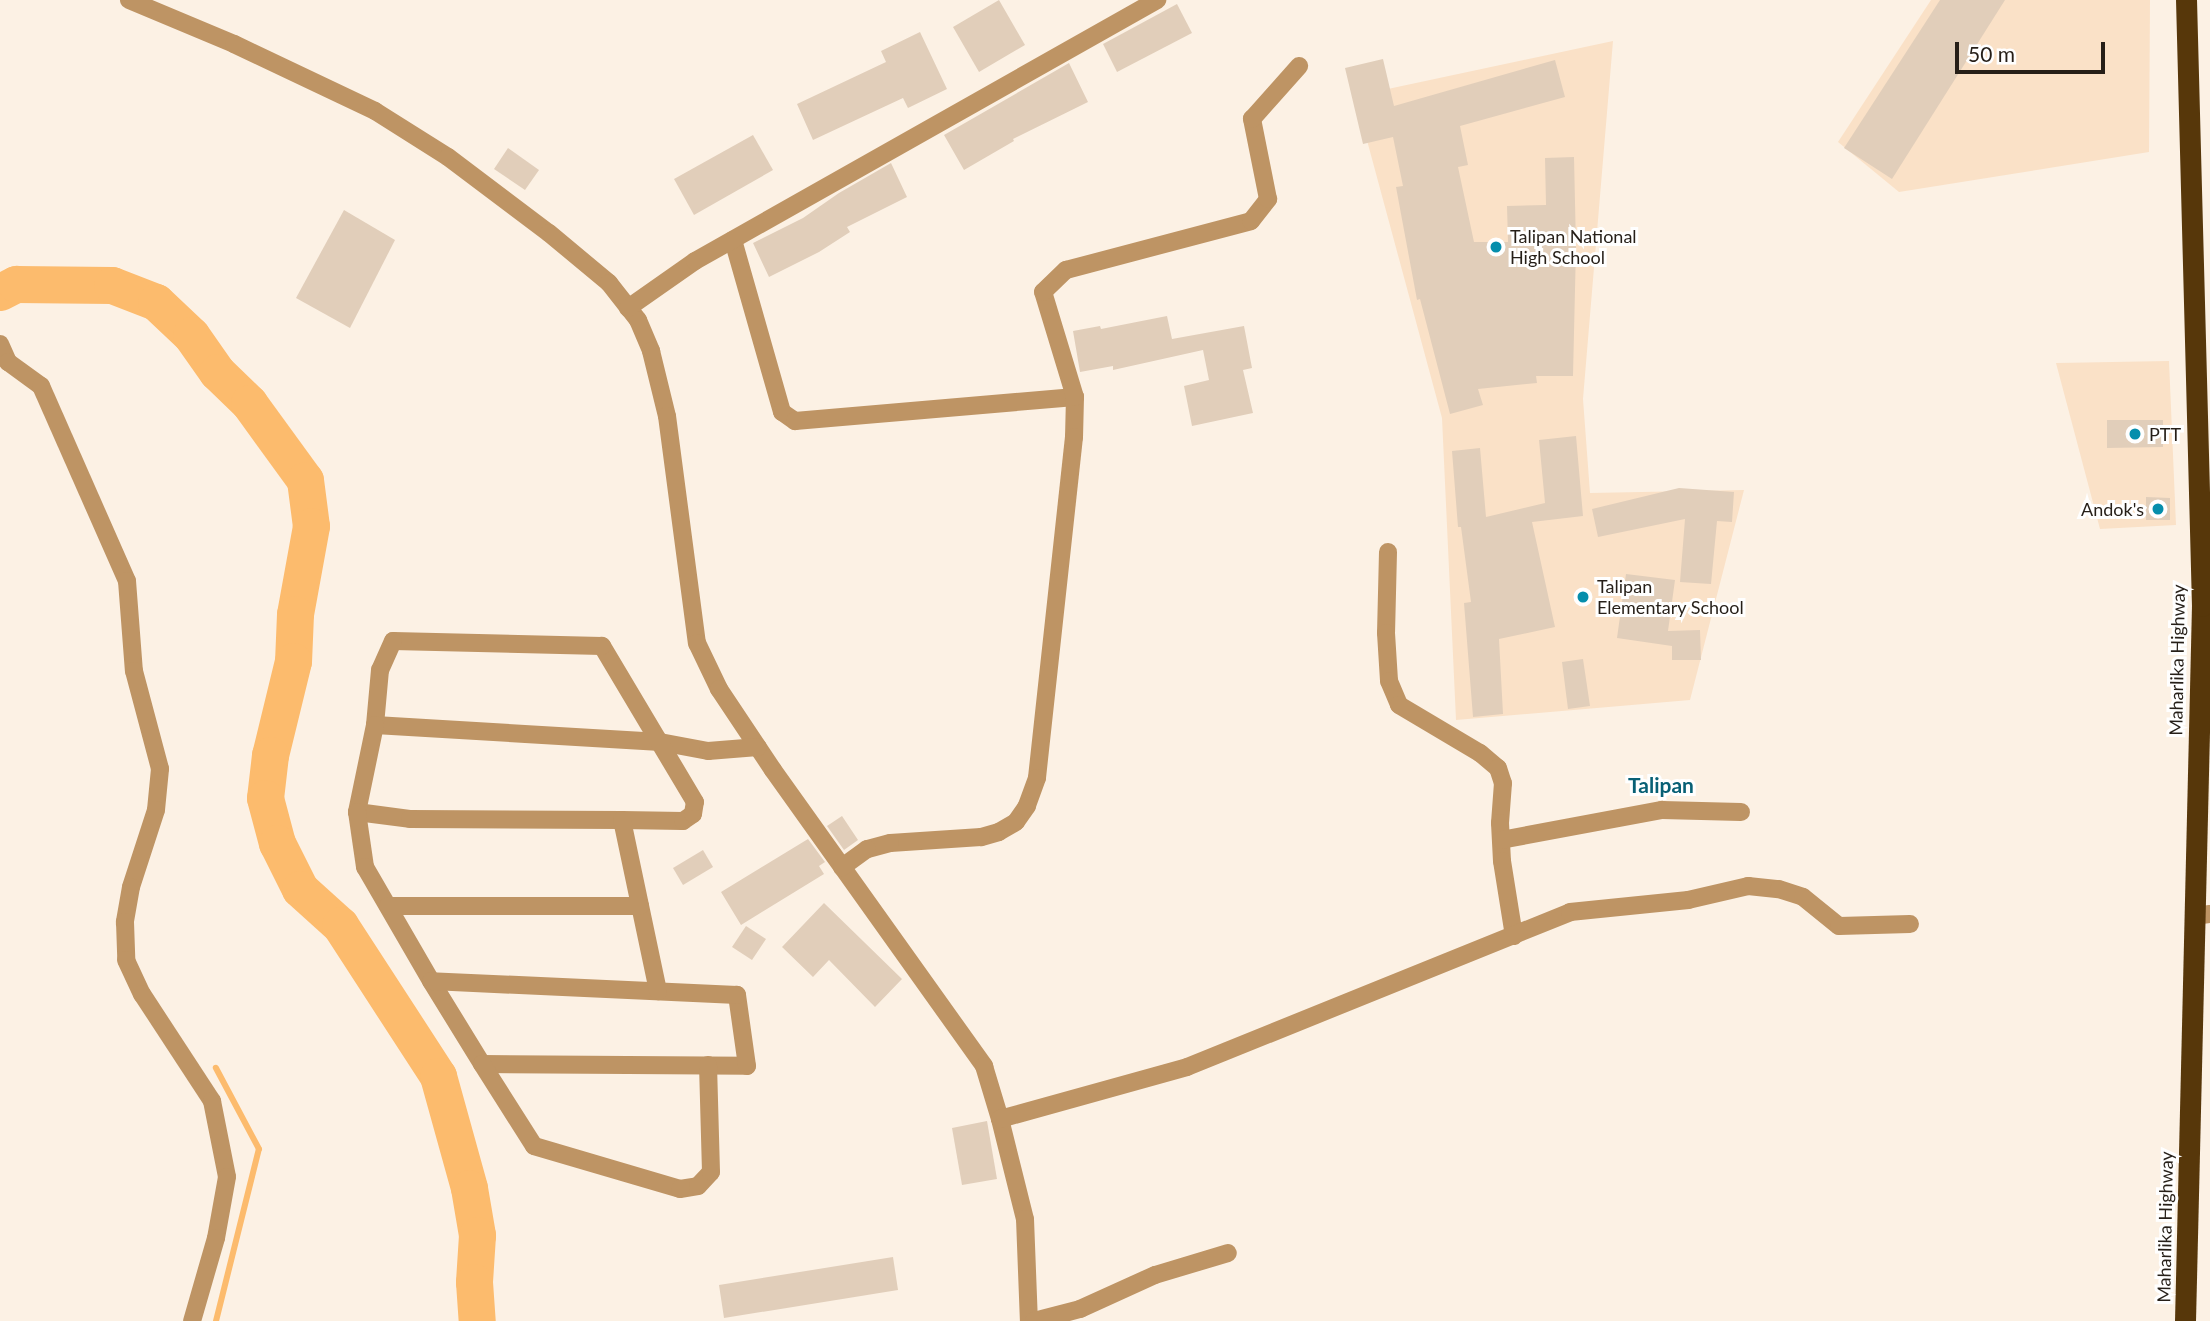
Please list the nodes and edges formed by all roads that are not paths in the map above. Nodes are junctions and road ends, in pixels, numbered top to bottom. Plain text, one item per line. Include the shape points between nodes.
1 (129, 0) edge
2 (1157, 0) edge
3 (2186, 0) edge
4 (1299, 66) dead end
5 (733, 240) junction
6 (628, 308) junction
7 (0, 344) edge
8 (1074, 397) junction
9 (1388, 552) dead end
10 (2206, 607) edge
11 (375, 724) junction
12 (660, 743) junction
13 (758, 747) junction
14 (357, 812) junction
15 (1741, 812) dead end
16 (622, 820) junction
17 (1501, 840) junction
18 (842, 867) junction
19 (388, 906) junction
20 (640, 906) junction
21 (2203, 915) edge
22 (1910, 924) dead end
23 (1514, 936) junction
24 (430, 981) junction
25 (658, 991) junction
26 (481, 1064) junction
27 (708, 1065) junction
28 (1000, 1119) junction
29 (1228, 1254) dead end
30 (192, 1321) edge
31 (1029, 1321) edge
32 (1034, 1321) edge
33 (2185, 1321) edge

1 - 6 street via 375,111 448,157 549,233 609,283
2 - 5 street
3 - 10 highway, Maharlika Highway
4 - 8 street via 1252,119 1268,199 1251,221 1066,270 1043,292
5 - 6 street
5 - 8 street via 782,412 794,421
6 - 13 street via 651,351 667,416 697,643 719,689
7 - 30 street via 8,362 41,386 127,581 134,671 160,769 156,810 129,899 126,960 142,994 212,1101 227,1177 216,1238
8 - 18 street via 1074,437 1037,778 1027,806 1016,822 999,832 890,843 867,849
9 - 17 street via 1389,681 1399,705 1499,768 1503,783
10 - 21 highway, Maharlika Highway
11 - 12 street
11 - 12 street via 380,670 393,641 602,646
11 - 14 street
12 - 13 street via 708,751
12 - 16 street via 695,802 693,814 683,821
13 - 18 street
14 - 16 street via 410,819
14 - 19 street via 365,867
15 - 17 street via 1662,810
16 - 20 street
17 - 23 street
18 - 28 street via 984,1066
19 - 20 street
19 - 24 street
20 - 25 street
21 - 33 highway, Maharlika Highway
22 - 23 street via 1839,926 1803,897 1779,889 1748,887 1688,900 1570,912
23 - 28 street via 1186,1067
24 - 25 street
24 - 26 street
25 - 27 street via 737,995 747,1066
26 - 27 street
26 - 27 street via 534,1146 680,1189 698,1186 712,1172
28 - 31 street via 1025,1219
29 - 32 street via 1155,1275 1080,1309

